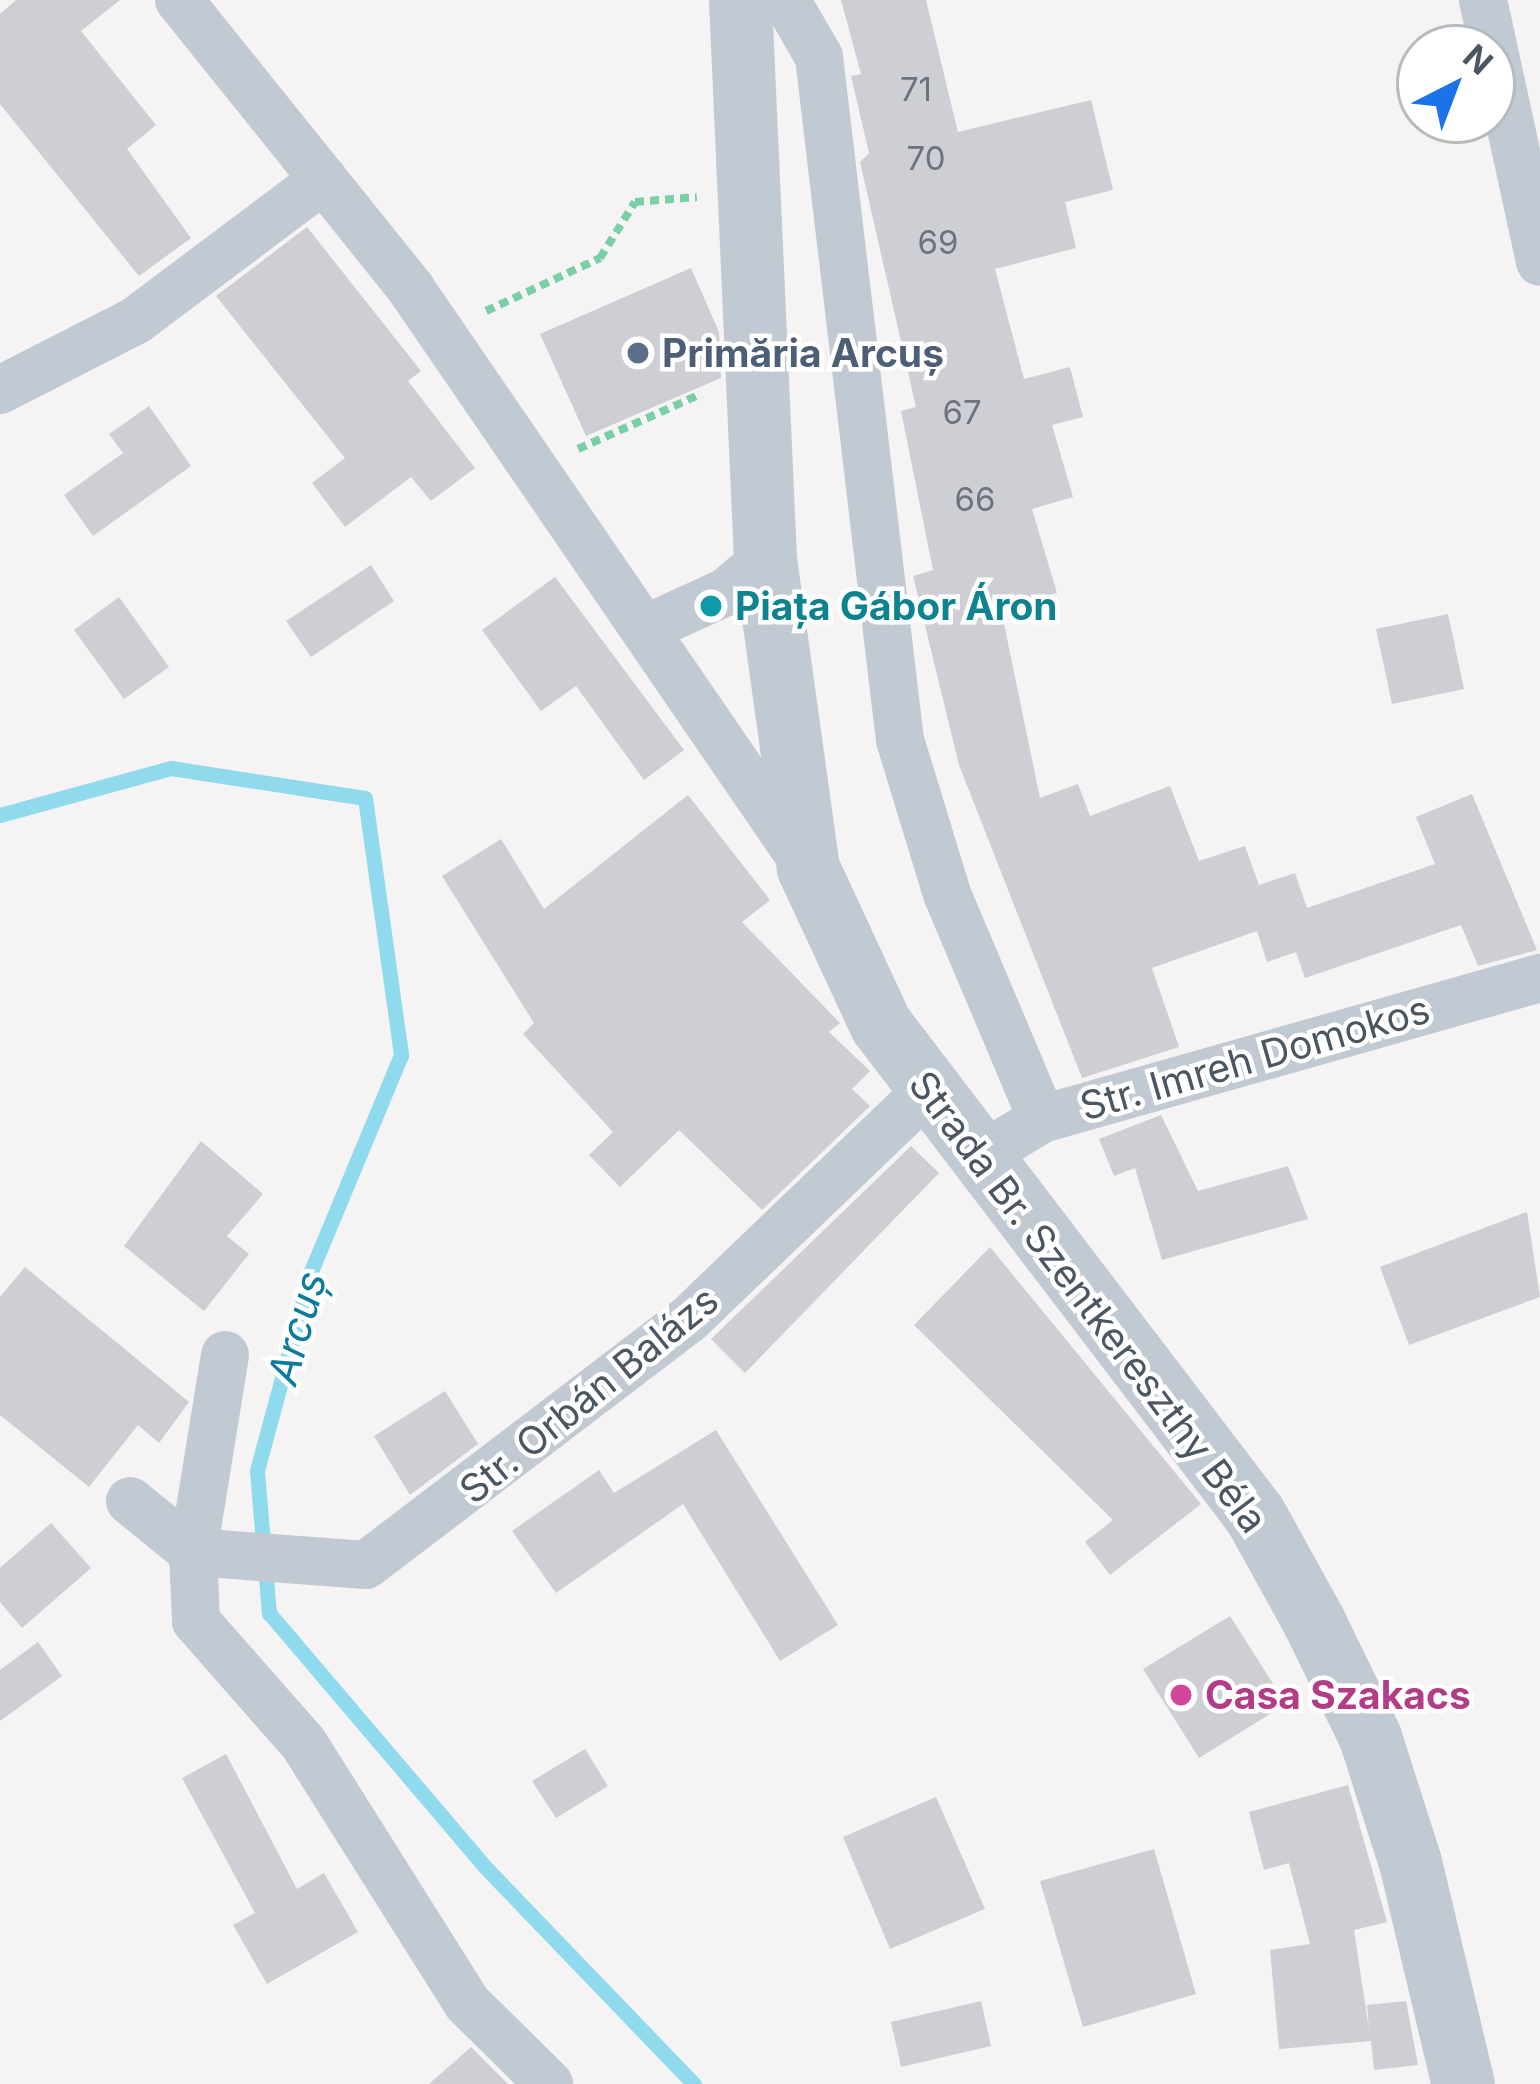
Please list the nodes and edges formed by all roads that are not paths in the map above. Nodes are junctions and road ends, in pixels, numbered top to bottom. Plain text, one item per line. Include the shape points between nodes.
1 (740, 0) edge
2 (786, 0) edge
3 (1483, 0) edge
4 (183, 3) edge
5 (324, 178) junction
6 (1540, 262) edge
7 (0, 390) edge
8 (765, 559) junction
9 (645, 629) junction
10 (808, 868) junction
11 (1540, 978) edge
12 (927, 1091) junction
13 (1042, 1119) junction
14 (979, 1157) junction
15 (225, 1355) dead end
16 (130, 1501) dead end
17 (193, 1552) junction
18 (549, 2084) edge
19 (1463, 2084) edge

1 - 8 street via 727,199 752,372
2 - 13 street via 819,57 900,740 947,894
3 - 6 street
4 - 5 street
5 - 7 street via 135,321
5 - 9 street via 454,349
8 - 9 street via 726,592
8 - 10 street
9 - 10 street
10 - 12 street, Strada Br. Szentkereszthy Béla via 881,1025
11 - 13 street, Str. Imreh Domokos
12 - 14 street, Strada Br. Szentkereszthy Béla
12 - 17 street, Str. Orbán Balázs via 688,1320 441,1516 366,1564
13 - 14 street, Str. Imreh Domokos
14 - 19 street, Strada Br. Szentkereszthy Béla via 1255,1515 1314,1622 1404,1841
15 - 17 street
16 - 17 street
17 - 18 street via 196,1621 304,1744 468,2004

